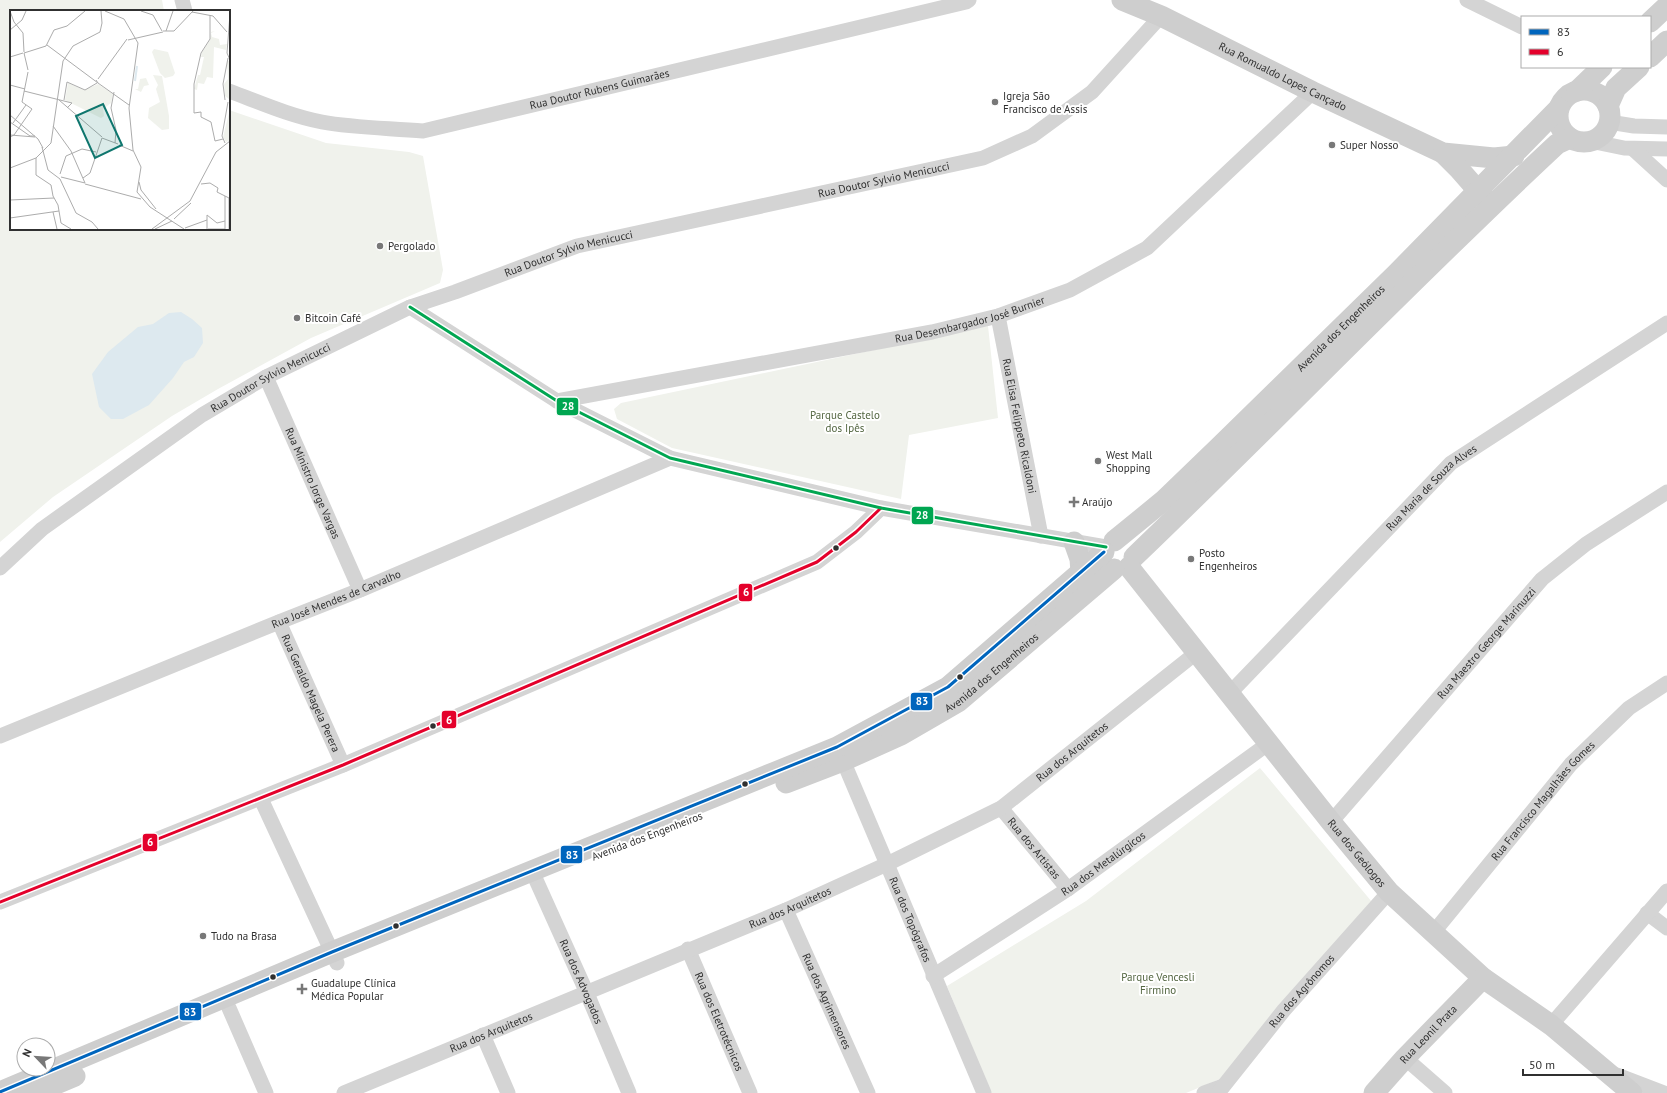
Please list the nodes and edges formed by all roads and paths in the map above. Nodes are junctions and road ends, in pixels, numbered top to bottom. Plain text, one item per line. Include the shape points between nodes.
1 (182, 0) edge
2 (969, 0) edge
3 (1122, 0) edge
4 (1467, 0) edge
5 (1667, 6) edge
6 (185, 10) edge
7 (1161, 16) junction
8 (1651, 21) edge
9 (1521, 27) edge
10 (1667, 41) edge
11 (1651, 56) edge
12 (1601, 68) edge
13 (1638, 68) edge
14 (230, 91) edge
15 (1577, 91) junction
16 (1313, 92) junction
17 (1559, 108) junction
18 (1608, 114) junction
19 (1667, 127) edge
20 (1580, 139) junction
21 (1632, 149) junction
22 (1667, 149) edge
23 (1443, 153) junction
24 (1514, 156) junction
25 (1667, 180) edge
26 (1484, 198) junction
27 (410, 307) junction
28 (998, 316) junction
29 (1667, 323) edge
30 (266, 377) junction
31 (557, 402) junction
32 (670, 458) junction
33 (1183, 482) junction
34 (1667, 492) edge
35 (1198, 496) junction
36 (881, 508) junction
37 (1041, 536) junction
38 (1074, 542) junction
39 (1117, 556) junction
40 (0, 568) edge
41 (1081, 572) junction
42 (360, 590) junction
43 (279, 622) junction
44 (1196, 653) junction
45 (1667, 683) edge
46 (1230, 694) junction
47 (0, 736) edge
48 (1268, 743) junction
49 (840, 754) junction
50 (343, 765) junction
51 (261, 799) junction
52 (1001, 808) junction
53 (1331, 822) junction
54 (887, 864) junction
55 (534, 875) junction
56 (1068, 889) junction
57 (1667, 891) edge
58 (1389, 892) junction
59 (0, 902) edge
60 (786, 910) junction
61 (1647, 913) junction
62 (1667, 928) edge
63 (1433, 933) junction
64 (688, 949) junction
65 (334, 957) junction
66 (933, 976) junction
67 (1483, 978) junction
68 (586, 991) junction
69 (229, 1008) junction
70 (1551, 1025) junction
71 (483, 1035) junction
72 (1405, 1058) junction
73 (1602, 1070) junction
74 (1224, 1091) edge
75 (0, 1092) edge
76 (35, 1093) edge
77 (266, 1093) edge
78 (344, 1093) edge
79 (508, 1093) edge
80 (629, 1093) edge
81 (750, 1093) edge
82 (868, 1093) edge
83 (984, 1093) edge
84 (1204, 1093) edge
85 (1374, 1093) edge
86 (1445, 1093) edge
87 (1632, 1093) edge
88 (1664, 1093) edge

1 - 6 street
2 - 14 street, Rua Doutor Rubens Guimarães via 423,131 321,122
3 - 7 street, Rua Romualdo Lopes Cançado
4 - 9 street
5 - 8 street
7 - 16 street, Rua Romualdo Lopes Cançado
7 - 27 street, Rua Doutor Sylvio Menicucci via 1092,92 1032,136 983,158 577,246
10 - 11 street
12 - 15 street
13 - 18 street via 1616,88
15 - 17 street via 1567,96
15 - 18 street via 1592,91 1604,100
16 - 23 street, Rua Romualdo Lopes Cançado
16 - 28 street, Rua Desembargador José Burnier via 1147,248 1070,290
17 - 20 street via 1558,118 1563,132
17 - 24 street, Avenida dos Engenheiros
18 - 19 street via 1634,126
18 - 20 street via 1605,130 1598,137
20 - 21 street
20 - 26 street, Avenida dos Engenheiros via 1557,144
21 - 22 street
21 - 25 street
23 - 24 street, Rua Romualdo Lopes Cançado via 1494,158
23 - 26 street, Rua Romualdo Lopes Cançado
24 - 26 street, Avenida dos Engenheiros
26 - 33 street, Avenida dos Engenheiros via 1396,274
26 - 35 street, Avenida dos Engenheiros
27 - 30 street, Rua Doutor Sylvio Menicucci
27 - 31 street
28 - 31 street, Rua Desembargador José Burnier via 932,332
28 - 37 street, Rua Elisa Felippeto Ricaldoni
29 - 46 street, Rua Maria de Souza Alves via 1451,463
30 - 40 street, Rua Doutor Sylvio Menicucci via 202,415 42,529
30 - 42 street, Rua Ministro Jorge Vargas
31 - 32 street
32 - 36 street
32 - 42 street, Rua José Mendes de Carvalho
33 - 35 street
33 - 39 street, Avenida dos Engenheiros via 1151,512
34 - 53 street, Rua Maestro George Marinuzzi via 1586,544 1542,579
35 - 39 street, Avenida dos Engenheiros
36 - 37 street
36 - 50 street via 856,532 817,562
37 - 38 street
38 - 39 street
38 - 41 street
39 - 41 street, Avenida dos Engenheiros
39 - 44 street, Rua dos Geólogos
39 - 49 street, Avenida dos Engenheiros via 958,702 901,735
41 - 49 street, Avenida dos Engenheiros via 948,687
42 - 43 street, Rua José Mendes de Carvalho
43 - 47 street, Rua José Mendes de Carvalho
43 - 50 street, Rua Geraldo Magela Perera
44 - 46 street, Rua dos Geólogos
44 - 52 street, Rua dos Arquitetos
45 - 63 street, Rua Francisco Magalhães Gomes via 1629,708 1571,764
46 - 48 street, Rua dos Geólogos
48 - 53 street, Rua dos Geólogos
48 - 56 street, Rua dos Metalúrgicos
49 - 54 street, Rua dos Topógrafos
49 - 55 street, Avenida dos Engenheiros
50 - 51 street
51 - 59 street
51 - 65 street
52 - 54 street, Rua dos Arquitetos
52 - 56 street, Rua dos Artistas
53 - 58 street, Rua dos Geólogos
54 - 60 street, Rua dos Arquitetos
54 - 66 street, Rua dos Topógrafos
55 - 65 street, Avenida dos Engenheiros
55 - 68 street, Rua dos Advogados
56 - 66 street, Rua dos Metalúrgicos
57 - 61 street
58 - 63 street, Rua dos Geólogos
58 - 74 street, Rua dos Agrônomos via 1284,1010
60 - 64 street, Rua dos Arquitetos
60 - 82 street, Rua dos Agrimensores
61 - 62 street
61 - 70 street
63 - 67 street, Rua dos Geólogos
64 - 68 street, Rua dos Arquitetos
64 - 81 street, Rua dos Eletrotécnicos
65 - 69 street, Avenida dos Engenheiros
65 - 75 street, Avenida dos Engenheiros
66 - 83 street, Rua dos Topógrafos
67 - 70 street, Rua dos Geólogos
67 - 72 street, Rua Leonil Prata
68 - 71 street, Rua dos Arquitetos
68 - 80 street, Rua dos Advogados
69 - 76 street, Avenida dos Engenheiros
69 - 77 street
70 - 73 street, Rua dos Geólogos
71 - 78 street, Rua dos Arquitetos
71 - 79 street
72 - 85 street, Rua Leonil Prata
72 - 86 street
73 - 87 street, Rua dos Geólogos
73 - 88 street
74 - 84 street

